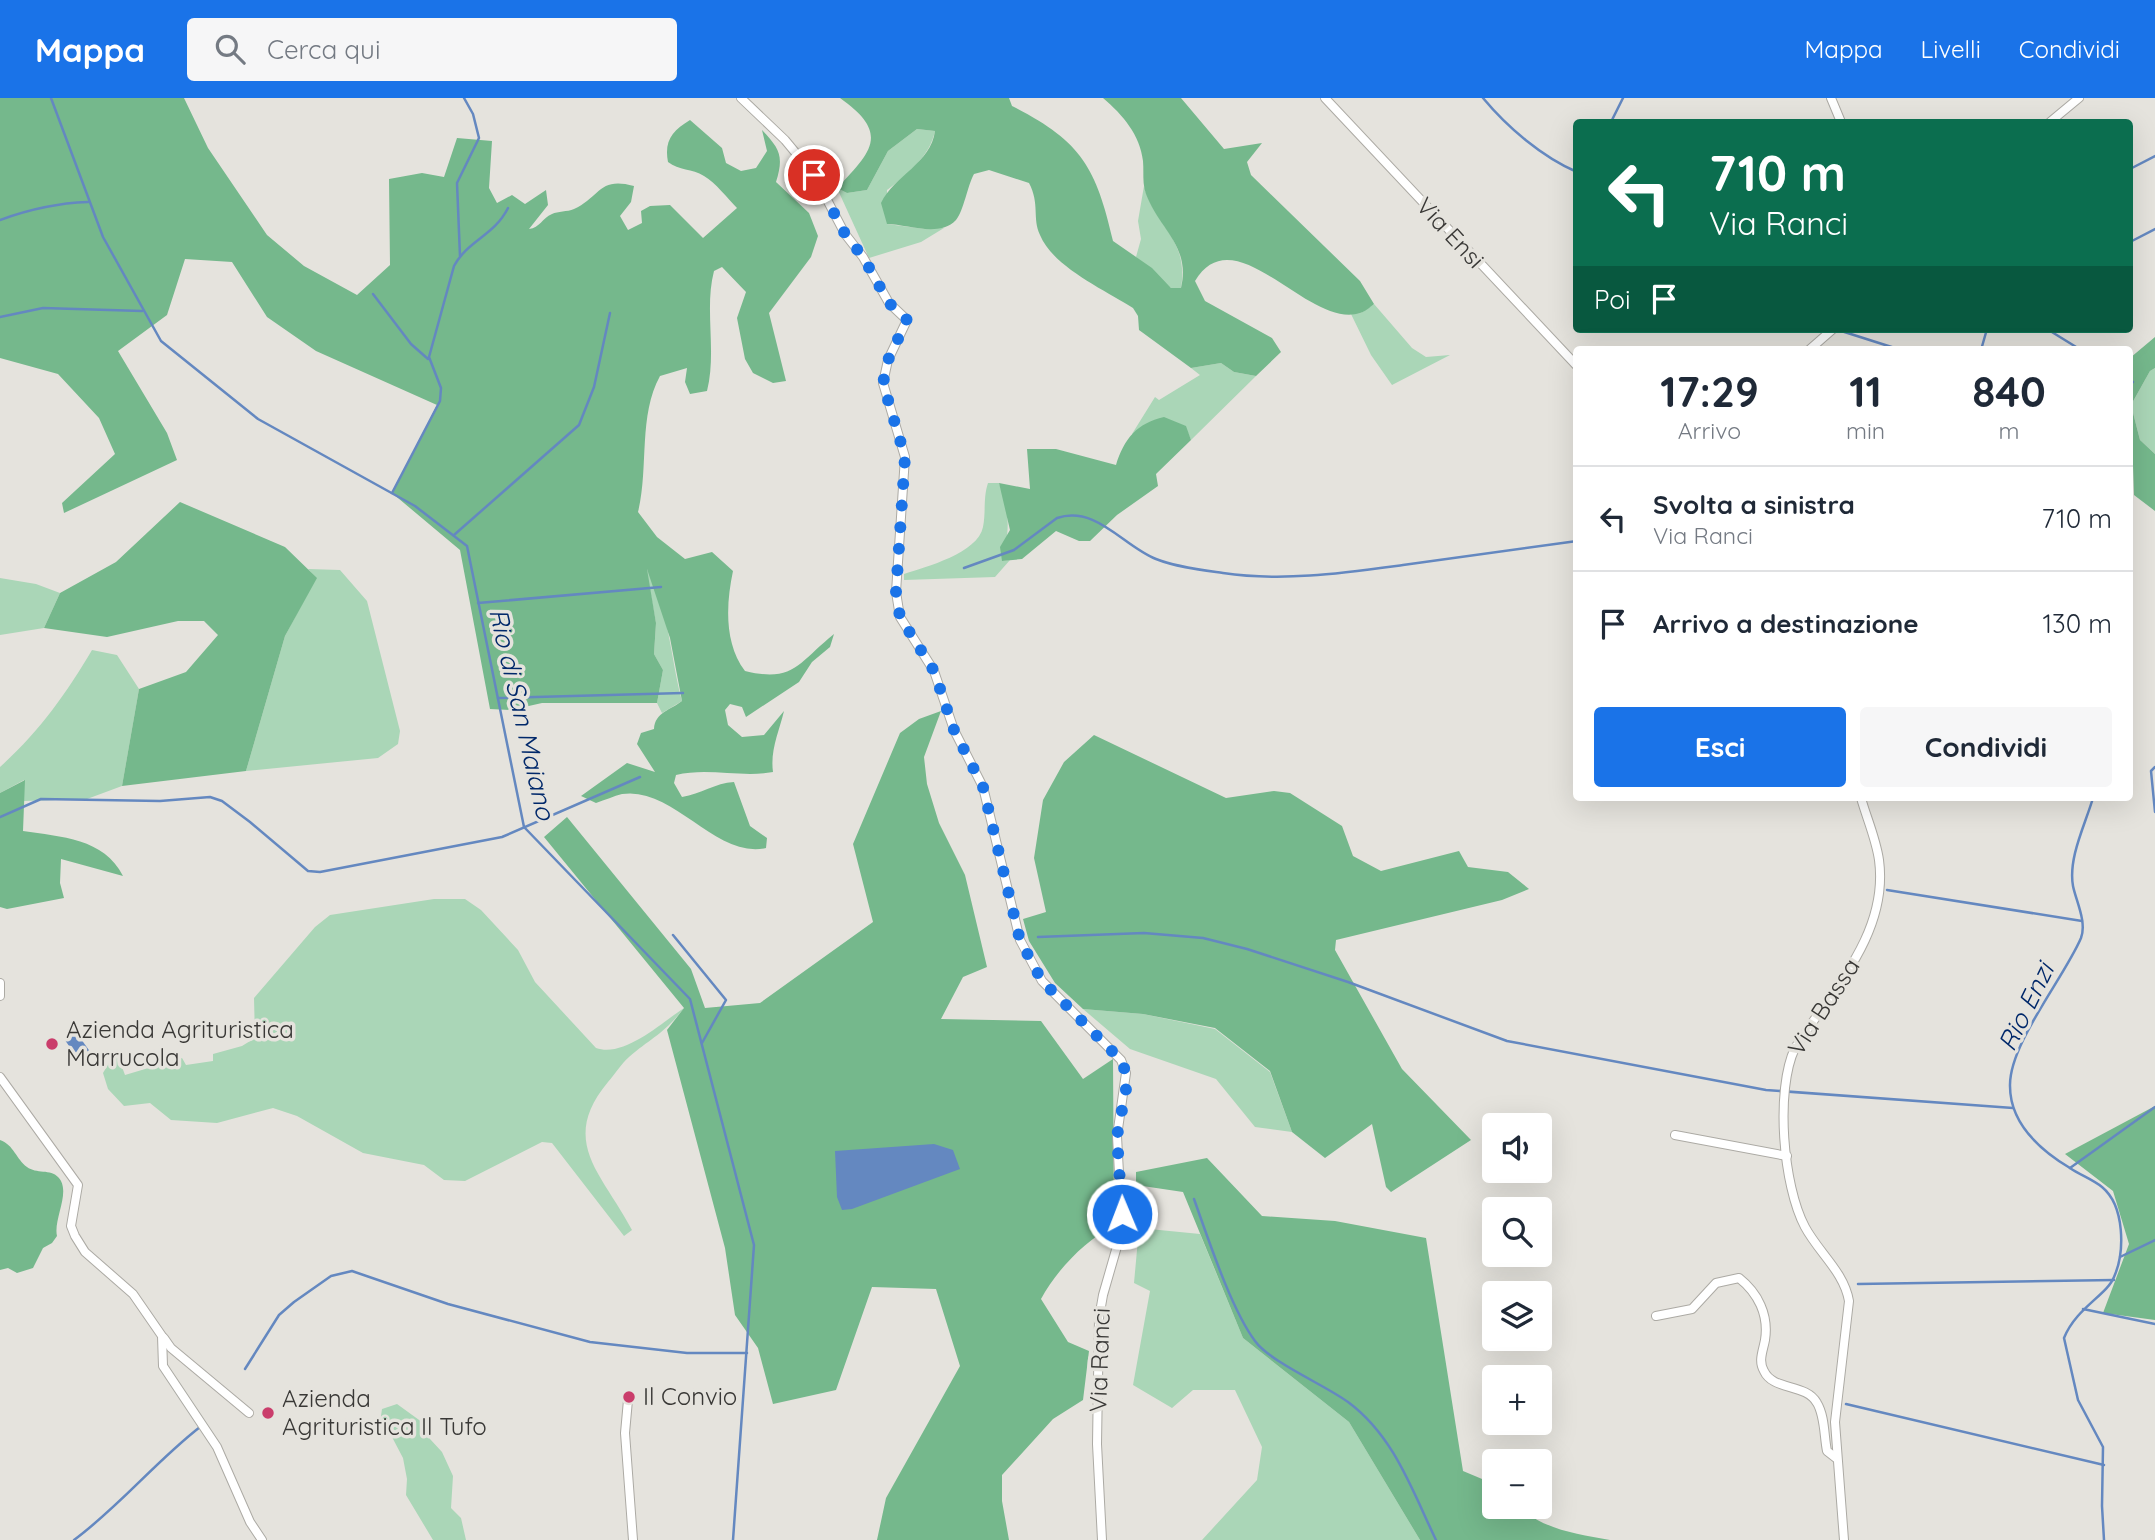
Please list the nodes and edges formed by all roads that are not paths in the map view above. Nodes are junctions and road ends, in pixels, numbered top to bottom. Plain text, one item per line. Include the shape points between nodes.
1 (741, 98) edge
2 (1325, 98) edge
3 (1831, 98) edge
4 (2079, 98) edge
5 (1840, 119) edge
6 (2054, 119) edge
7 (1829, 333) edge
8 (1814, 346) edge
9 (1573, 362) edge
10 (1862, 801) edge
11 (0, 984) edge
12 (0, 996) edge
13 (0, 1077) edge
14 (1675, 1135) dead end
15 (1787, 1156) junction
16 (1656, 1316) dead end
17 (162, 1336) junction
18 (628, 1400) dead end
19 (249, 1413) dead end
20 (1836, 1458) junction
21 (262, 1540) edge
22 (634, 1540) edge
23 (1102, 1540) edge
24 (1844, 1540) edge

1 - 23 street, Via Ranci via 814,175 889,303 907,320 888,360 883,383 905,457 896,592 900,617 934,671 954,730 983,787 1020,940 1042,981 1121,1060 1126,1073 1117,1136 1122,1230 1100,1318 1097,1444
2 - 9 street, Via Ensi
3 - 5 street
4 - 6 street
7 - 8 street
10 - 15 street, Via Bassa via 1880,864 1876,908 1857,956 1789,1061
11 - 12 street
13 - 17 street via 78,1185 71,1226 85,1252 133,1294
14 - 15 street
15 - 20 street, Via Bassa via 1790,1184 1805,1226 1847,1287 1837,1386
16 - 20 street via 1692,1309 1716,1283 1739,1278 1749,1286 1765,1317 1764,1373 1769,1380 1811,1396 1819,1405 1827,1451
17 - 19 street
17 - 21 street via 163,1366 217,1447
18 - 22 street via 625,1433
20 - 24 street, Via Bassa

